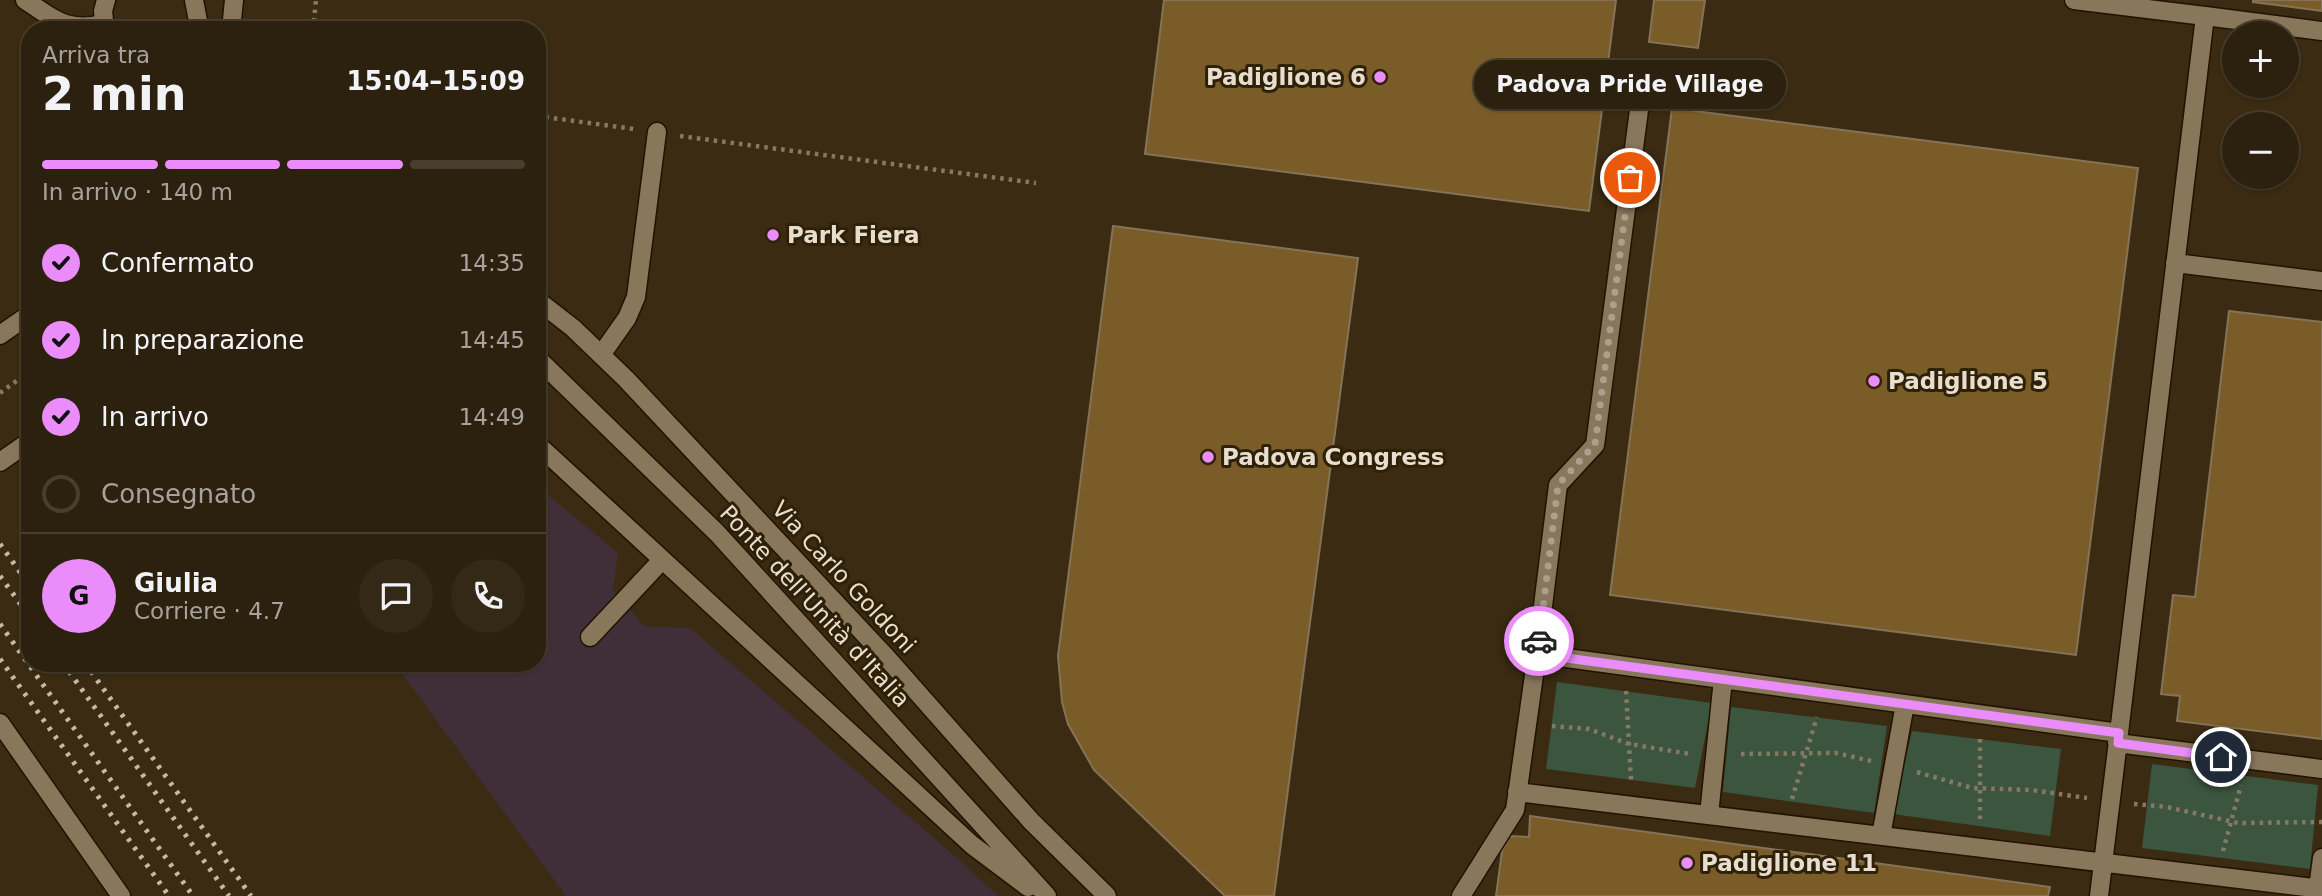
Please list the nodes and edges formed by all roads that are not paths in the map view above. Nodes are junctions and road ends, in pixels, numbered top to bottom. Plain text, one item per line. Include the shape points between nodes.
1 (25, 0) edge
2 (106, 0) edge
3 (194, 0) edge
4 (234, 0) edge
5 (2074, 0) edge
6 (2205, 16) junction
7 (59, 21) edge
8 (104, 21) edge
9 (198, 21) edge
10 (233, 21) edge
11 (2322, 31) edge
12 (1644, 72) dead end
13 (657, 132) road end
14 (2175, 263) junction
15 (2322, 281) edge
16 (546, 307) edge
17 (21, 320) edge
18 (0, 335) edge
19 (601, 355) junction
20 (546, 367) edge
21 (21, 447) edge
22 (546, 452) edge
23 (0, 462) edge
24 (662, 560) junction
25 (590, 637) dead end
26 (1537, 654) junction
27 (1723, 679) junction
28 (1905, 704) junction
29 (0, 723) edge
30 (2118, 738) junction
31 (2322, 769) edge
32 (1517, 792) junction
33 (1709, 815) junction
34 (1881, 836) junction
35 (2322, 858) edge
36 (2103, 863) junction
37 (2320, 889) edge
38 (121, 896) edge
39 (1039, 896) edge
40 (1047, 896) edge
41 (1107, 896) edge
42 (1461, 896) edge
43 (2099, 896) edge

1 - 7 street
2 - 8 street
3 - 9 street
4 - 10 street
5 - 6 street
6 - 11 street
6 - 14 street
12 - 26 street via 1595,444 1558,485
13 - 19 street via 636,297
14 - 15 street
14 - 30 street
16 - 19 street, Via Carlo Goldoni
17 - 18 street
19 - 41 street, Via Carlo Goldoni via 887,659 1031,821
20 - 40 street, Ponte dell'Unità d'Italia via 717,533
21 - 23 street
22 - 24 street
24 - 25 street
24 - 39 street via 972,845
26 - 27 street
26 - 32 street
27 - 28 street
27 - 33 street
28 - 30 street
28 - 34 street
29 - 38 street
30 - 31 street
30 - 36 street
32 - 33 street
32 - 42 street via 1515,810
33 - 34 street
34 - 36 street
35 - 37 street
36 - 37 street
36 - 43 street

